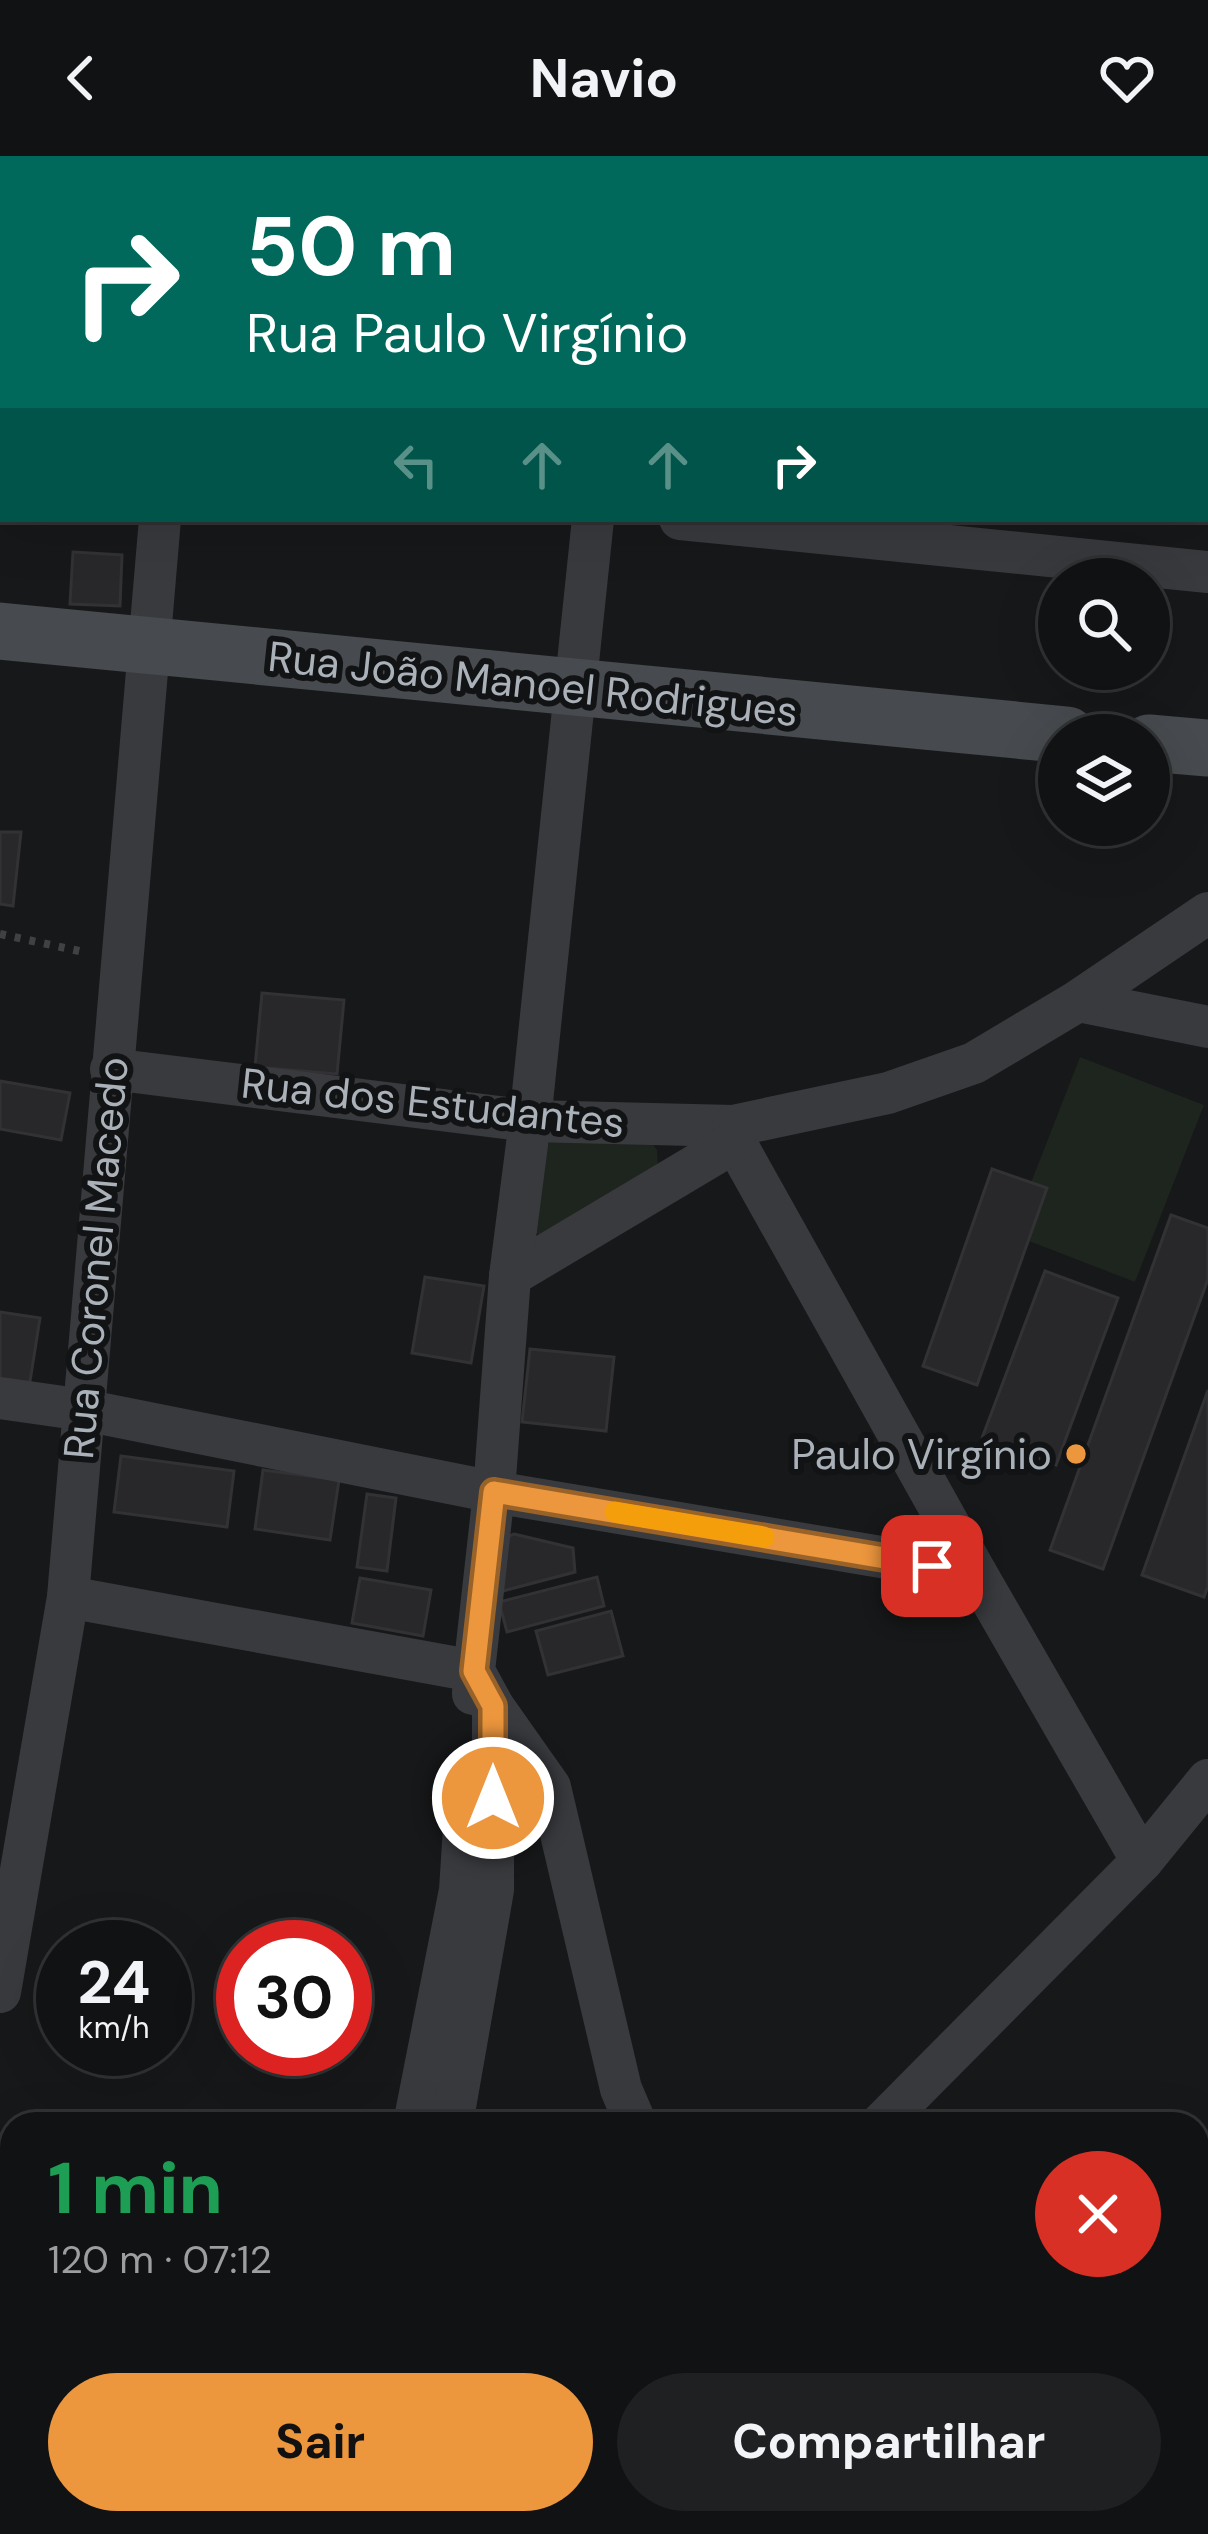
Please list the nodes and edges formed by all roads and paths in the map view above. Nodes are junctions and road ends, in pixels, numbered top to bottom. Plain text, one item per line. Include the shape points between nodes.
1 (160, 522) edge
2 (593, 522) edge
3 (710, 522) edge
4 (1208, 572) edge
5 (0, 631) edge
6 (150, 646) junction
7 (577, 688) junction
8 (1038, 732) edge
9 (1170, 745) edge
10 (1208, 748) edge
11 (1208, 913) edge
12 (0, 934) edge
13 (121, 960) junction
14 (1078, 1001) junction
15 (1208, 1027) edge
16 (111, 1069) junction
17 (530, 1121) junction
18 (734, 1134) junction
19 (510, 1276) junction
20 (0, 1398) edge
21 (84, 1410) junction
22 (494, 1492) junction
23 (976, 1574) junction
24 (68, 1597) junction
25 (483, 1688) junction
26 (1208, 1780) edge
27 (1142, 1861) junction
28 (9, 1887) edge
29 (0, 1992) edge
30 (416, 2112) edge
31 (454, 2112) edge
32 (631, 2112) edge
33 (893, 2112) edge

1 - 6 street, Rua Coronel Macedo
2 - 7 street
3 - 4 street
5 - 6 street, Rua João Manoel Rodrigues
6 - 7 street, Rua João Manoel Rodrigues
6 - 13 street, Rua Coronel Macedo
7 - 8 street, Rua João Manoel Rodrigues
7 - 17 street
9 - 10 street
11 - 14 street, Rua dos Estudantes
12 - 13 path
13 - 16 street, Rua Coronel Macedo
14 - 15 street
14 - 18 street, Rua dos Estudantes via 974,1063
16 - 17 street, Rua dos Estudantes
16 - 21 street, Rua Coronel Macedo
17 - 18 street, Rua dos Estudantes
17 - 19 street
18 - 19 street
18 - 23 street
19 - 22 street
20 - 21 street
21 - 22 street
21 - 24 street, Rua Coronel Macedo
22 - 23 street
22 - 25 street
23 - 27 street
24 - 25 street
24 - 28 street, Rua Coronel Macedo
25 - 30 street via 460,1890
25 - 31 street via 493,1890
25 - 32 street via 550,1787
26 - 27 street
27 - 33 street
28 - 29 street, Rua Coronel Macedo

